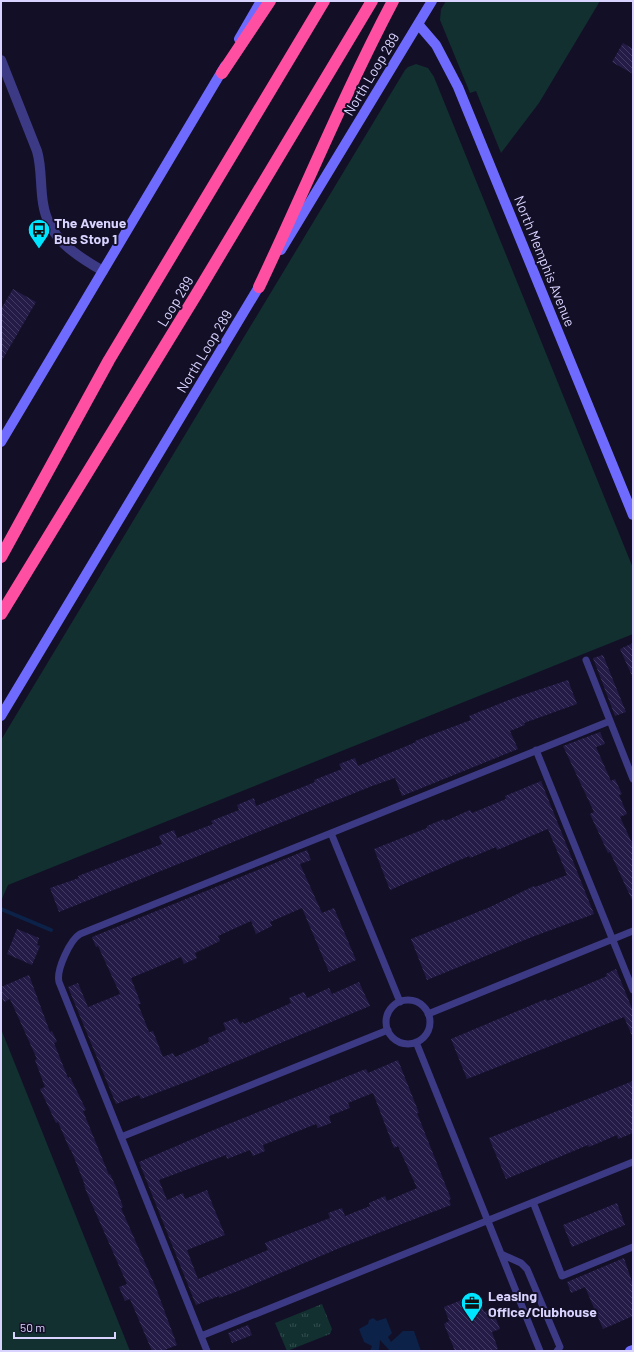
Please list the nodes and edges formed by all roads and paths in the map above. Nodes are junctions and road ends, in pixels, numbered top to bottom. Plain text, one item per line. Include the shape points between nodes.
1 (260, 1) edge
2 (270, 1) edge
3 (324, 1) edge
4 (372, 1) edge
5 (393, 1) edge
6 (432, 1) edge
7 (418, 24) junction
8 (1, 60) edge
9 (222, 73) junction
10 (103, 271) junction
11 (259, 287) junction
12 (1, 442) edge
13 (633, 515) edge
14 (1, 557) edge
15 (1, 614) edge
16 (586, 660) dead end
17 (1, 716) edge
18 (610, 721) junction
19 (536, 750) junction
20 (633, 779) edge
21 (331, 833) junction
22 (633, 931) edge
23 (613, 940) junction
24 (633, 990) edge
25 (400, 1002) junction
26 (428, 1014) junction
27 (388, 1030) junction
28 (416, 1042) junction
29 (121, 1137) junction
30 (633, 1162) edge
31 (533, 1202) junction
32 (488, 1220) junction
33 (633, 1247) edge
34 (501, 1254) junction
35 (201, 1336) junction
36 (633, 1350) edge
37 (207, 1351) edge
38 (540, 1351) edge
39 (557, 1351) edge
40 (630, 1351) edge

1 - 9 main road
2 - 9 highway
3 - 14 highway, Loop 289 via 109,360
4 - 15 highway, Loop 289
5 - 11 highway via 352,81
6 - 7 main road, North Loop 289
7 - 11 main road, North Loop 289
7 - 13 main road, North Memphis Avenue via 436,45 458,87
8 - 10 street via 37,151 43,203 53,231 59,241 80,258
9 - 10 main road
10 - 12 main road
11 - 17 main road, North Loop 289
16 - 18 lane
18 - 19 lane
18 - 20 lane
19 - 21 lane
19 - 23 lane
21 - 25 lane
21 - 29 lane via 80,934 72,941 58,978
22 - 23 lane
23 - 24 lane
23 - 26 lane
25 - 26 lane via 414,1001
25 - 27 lane via 389,1011 386,1020
26 - 28 lane via 429,1028
27 - 28 lane via 397,1041
27 - 29 lane
28 - 32 lane
29 - 35 lane
30 - 31 lane
31 - 32 lane
31 - 33 lane via 562,1276
32 - 34 lane
32 - 35 lane
34 - 38 lane
34 - 39 lane via 521,1263 527,1269 560,1346
35 - 37 lane
36 - 40 main road

